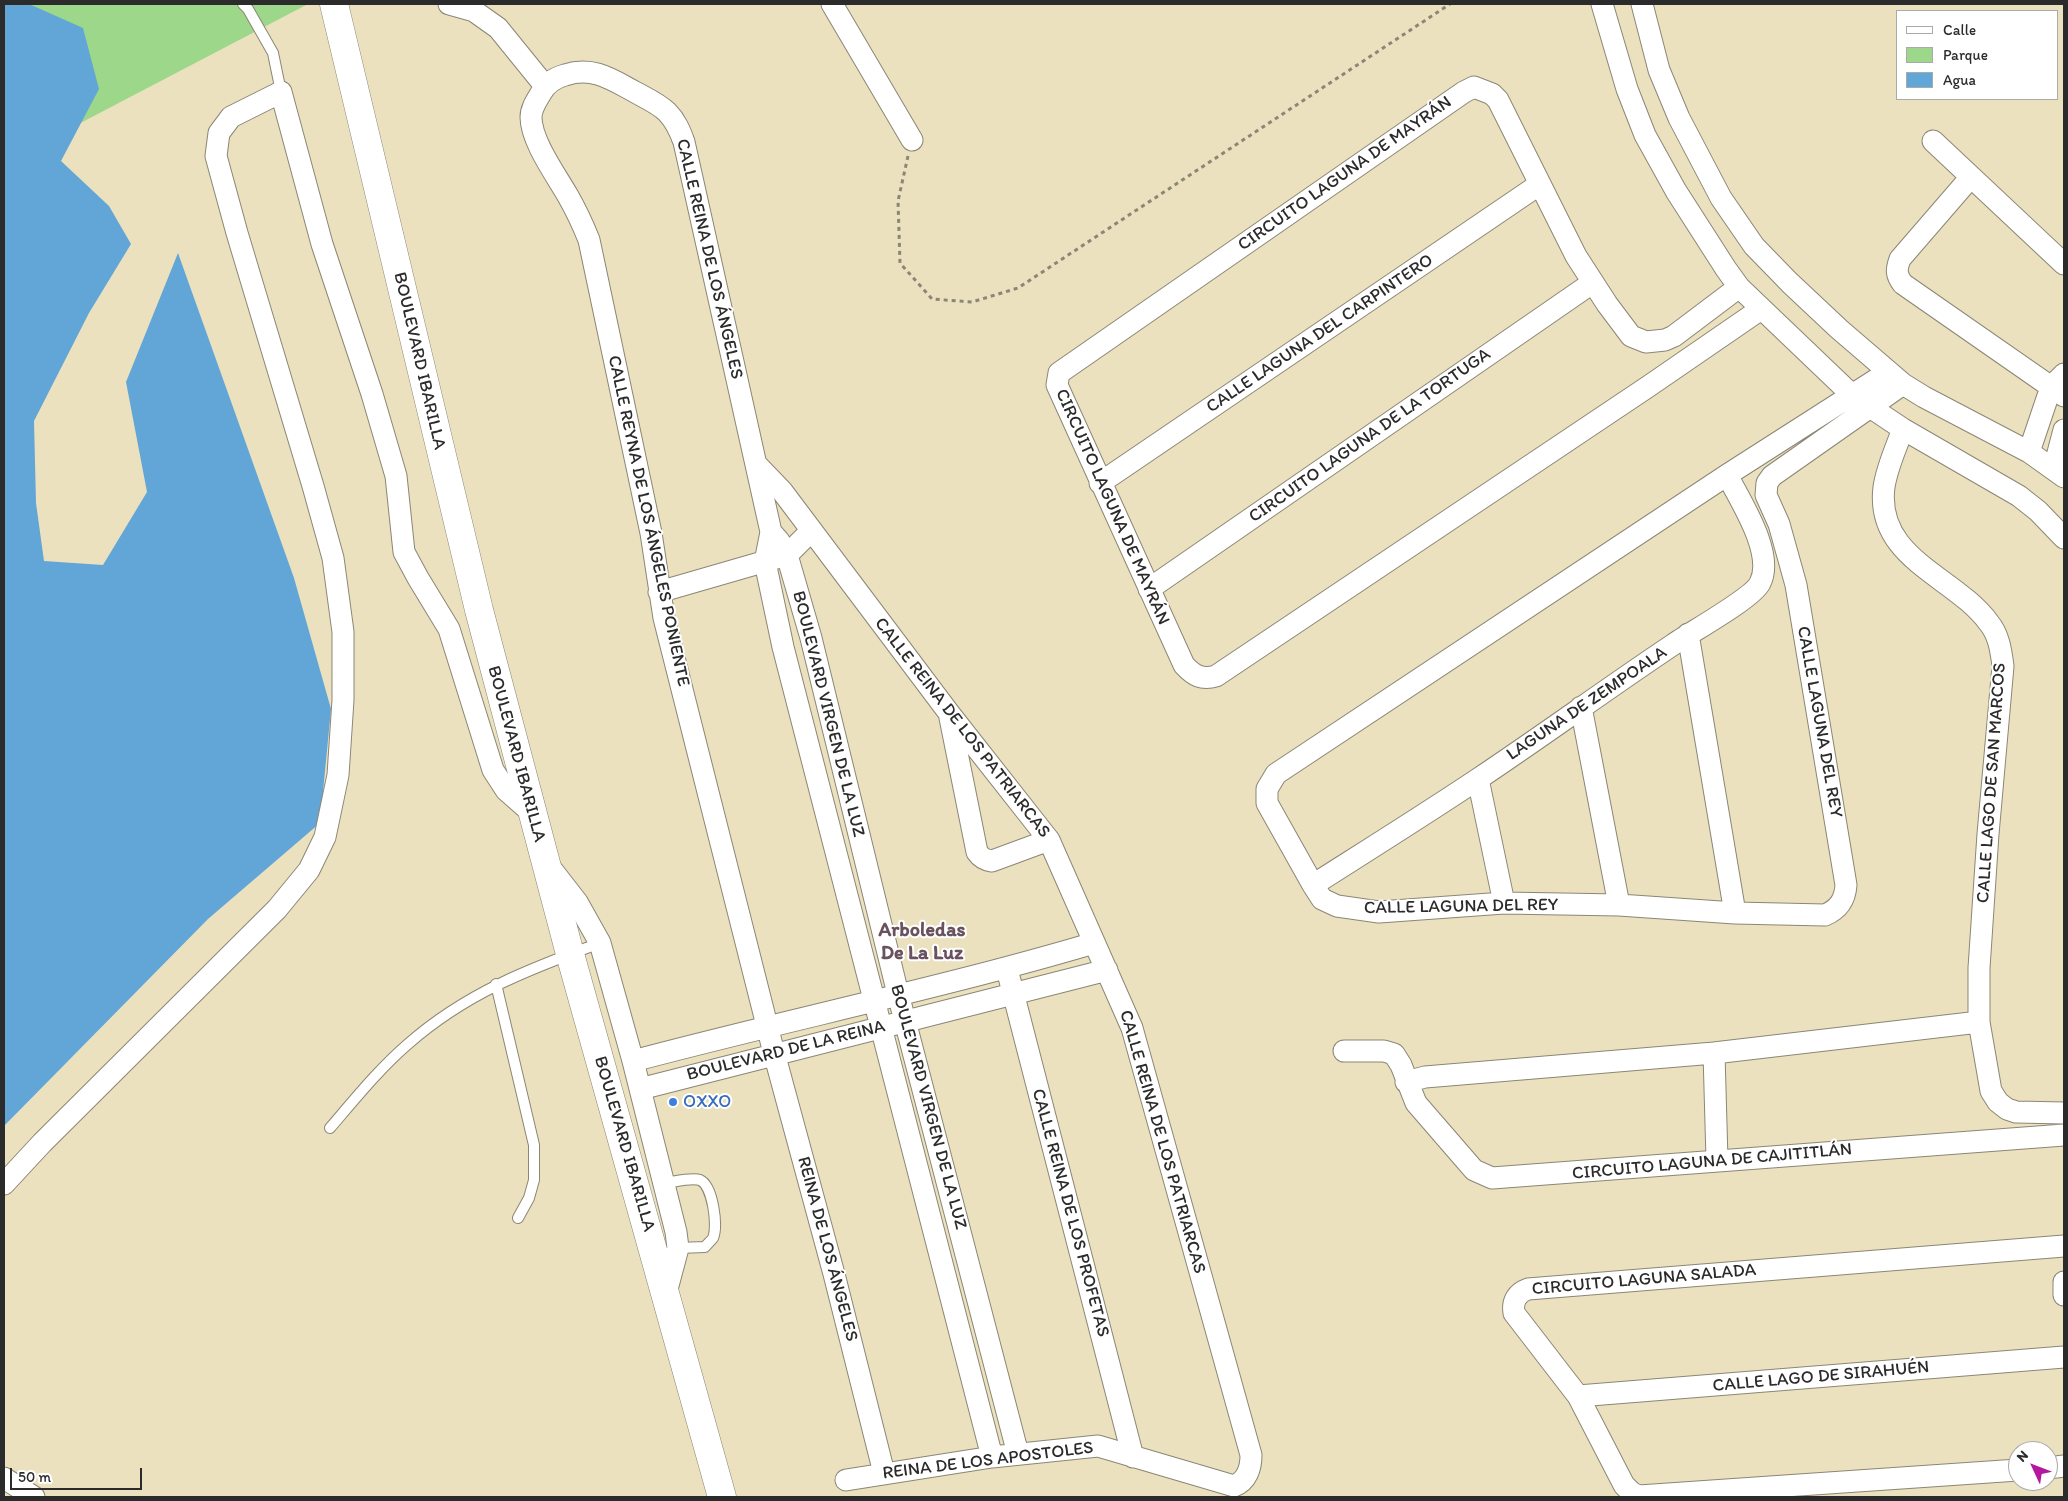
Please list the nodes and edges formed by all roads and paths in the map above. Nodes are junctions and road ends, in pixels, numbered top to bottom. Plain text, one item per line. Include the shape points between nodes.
1 (243, 4) edge
2 (334, 4) edge
3 (449, 4) edge
4 (832, 4) edge
5 (1450, 4) edge
6 (1602, 4) edge
7 (1642, 4) edge
8 (545, 86) junction
9 (281, 92) junction
10 (912, 140) joint
11 (1933, 141) dead end
12 (1970, 178) junction
13 (1540, 184) junction
14 (1721, 198) junction
15 (1692, 216) junction
16 (2064, 264) edge
17 (1592, 284) junction
18 (1739, 287) junction
19 (1761, 309) junction
20 (1895, 378) junction
21 (2060, 386) edge
22 (1852, 394) junction
23 (1869, 407) junction
24 (1904, 429) junction
25 (2064, 430) edge
26 (2029, 452) junction
27 (757, 465) junction
28 (2059, 472) edge
29 (1727, 475) junction
30 (1100, 483) junction
31 (811, 531) junction
32 (771, 532) junction
33 (2064, 538) edge
34 (787, 555) junction
35 (765, 562) junction
36 (1148, 589) junction
37 (659, 592) junction
38 (1688, 634) junction
39 (1581, 707) junction
40 (949, 713) junction
41 (1478, 779) junction
42 (531, 812) junction
43 (1049, 840) junction
44 (544, 860) junction
45 (1312, 885) junction
46 (1504, 903) junction
47 (1619, 905) junction
48 (1735, 913) junction
49 (1094, 943) junction
50 (600, 944) junction
51 (570, 954) junction
52 (1007, 969) junction
53 (1107, 970) junction
54 (496, 984) junction
55 (1013, 993) junction
56 (898, 994) junction
57 (875, 1000) junction
58 (905, 1021) junction
59 (1979, 1022) junction
60 (768, 1026) junction
61 (882, 1027) junction
62 (1344, 1051) dead end
63 (774, 1053) junction
64 (1714, 1053) junction
65 (634, 1061) junction
66 (1406, 1082) junction
67 (640, 1089) junction
68 (2064, 1113) edge
69 (330, 1128) dead end
70 (2064, 1135) edge
71 (1717, 1160) junction
72 (4, 1184) edge
73 (665, 1184) junction
74 (518, 1218) dead end
75 (2064, 1246) edge
76 (678, 1248) junction
77 (2064, 1282) edge
78 (666, 1294) junction
79 (2064, 1295) edge
80 (2064, 1357) edge
81 (1578, 1396) junction
82 (1018, 1454) junction
83 (992, 1457) junction
84 (1133, 1457) junction
85 (2008, 1471) edge
86 (884, 1472) junction
87 (4, 1478) edge
88 (846, 1480) dead end
89 (1243, 1481) joint
90 (34, 1497) edge
91 (722, 1497) edge

1 - 9 lane via 274,53
2 - 42 street, BOULEVARD IBARILLA via 450,496
3 - 8 street via 474,11 498,28
4 - 10 street
5 - 10 path via 1018,288 972,302 932,299 900,263 898,201
6 - 15 street via 1627,89 1645,135
7 - 14 street via 1660,70 1679,118
8 - 27 street, CALLE REINA DE LOS ÁNGELES via 571,73 586,71 604,75 666,111 677,124 684,142
8 - 37 street, CALLE REYNA DE LOS ÁNGELES PONIENTE via 531,117 534,131 590,240 651,533
9 - 42 street via 322,244 396,476 404,552 449,629 493,770 506,790
9 - 72 street via 231,116 219,133 216,156 333,558 343,632 343,700 338,775 326,837 309,870 278,908
11 - 12 street
12 - 16 street
12 - 21 street via 1900,259 1896,269 1898,277 1903,284
13 - 17 street, CIRCUITO LAGUNA DE MAYRÁN via 1559,226
13 - 30 street, CALLE LAGUNA DEL CARPINTERO
13 - 30 street, CIRCUITO LAGUNA DE MAYRÁN via 1498,100 1474,87 1464,92 1059,373 1057,385
14 - 15 street
14 - 20 street via 1754,246
15 - 18 street
17 - 18 street, CIRCUITO LAGUNA DE MAYRÁN via 1628,333 1646,342 1674,336
17 - 36 street, CIRCUITO LAGUNA DE LA TORTUGA
18 - 19 street
19 - 22 street
19 - 36 street, CIRCUITO LAGUNA DE MAYRÁN via 1216,676 1197,676 1184,665
20 - 22 street, CALLE LAGUNA DEL REY
20 - 23 street, CALLE LAGUNA DEL REY
20 - 26 street via 1924,397
21 - 26 street
22 - 23 street
22 - 29 street, CALLE LAGUNA DEL REY
23 - 24 street
23 - 48 street, CALLE LAGUNA DEL REY via 1772,476 1765,490 1779,524 1796,585 1846,885 1845,896 1837,908 1825,915
24 - 33 street via 2019,496
24 - 59 street, CALLE LAGO DE SAN MARCOS via 1890,461 1884,487 1883,505 1888,522 1904,550 1991,624 2004,666 1988,834 1979,968
25 - 28 street
26 - 28 street
27 - 31 street via 782,491
27 - 32 street, CALLE REINA DE LOS ÁNGELES
29 - 38 street, LAGUNA DE ZEMPOALA via 1762,551 1763,574 1754,592
29 - 45 street, CALLE LAGUNA DEL REY via 1276,774 1267,789 1267,803
30 - 36 street, CIRCUITO LAGUNA DE MAYRÁN
31 - 34 street
31 - 40 street, CALLE REINA DE LOS PATRIARCAS
32 - 34 street, CALLE REINA DE LOS ÁNGELES
32 - 35 street, CALLE REINA DE LOS ÁNGELES
34 - 35 street
34 - 56 street, BOULEVARD VIRGEN DE LA LUZ via 811,638
35 - 37 street
35 - 57 street, BOULEVARD VIRGEN DE LA LUZ via 783,647
37 - 60 street, CALLE REYNA DE LOS ÁNGELES PONIENTE
38 - 39 street, LAGUNA DE ZEMPOALA
38 - 48 street
39 - 41 street, LAGUNA DE ZEMPOALA
39 - 47 street
40 - 43 street, CALLE REINA DE LOS PATRIARCAS
40 - 43 street via 980,857 992,861
41 - 45 street, LAGUNA DE ZEMPOALA
41 - 46 street
42 - 44 street, BOULEVARD IBARILLA
43 - 49 street, CALLE REINA DE LOS PATRIARCAS
44 - 50 street via 577,902
44 - 51 street, BOULEVARD IBARILLA
45 - 46 street, CALLE LAGUNA DEL REY via 1329,903 1379,912
46 - 47 street, CALLE LAGUNA DEL REY
47 - 48 street, CALLE LAGUNA DEL REY
49 - 52 street, BOULEVARD DE LA REINA
49 - 53 street, CALLE REINA DE LOS PATRIARCAS
50 - 51 lane
50 - 65 street
51 - 54 lane
51 - 78 street, BOULEVARD IBARILLA
52 - 55 street, CALLE REINA DE LOS PROFETAS
52 - 56 street, BOULEVARD DE LA REINA
53 - 55 street, BOULEVARD DE LA REINA
53 - 89 street, CALLE REINA DE LOS PATRIARCAS via 1132,1028 1251,1455 1250,1469
54 - 69 lane via 458,1006 408,1044 382,1068
54 - 74 lane via 534,1145 534,1180
55 - 58 street, BOULEVARD DE LA REINA
55 - 84 street, CALLE REINA DE LOS PROFETAS
56 - 57 street, BOULEVARD DE LA REINA
56 - 58 street, BOULEVARD VIRGEN DE LA LUZ
57 - 60 street, BOULEVARD DE LA REINA
57 - 61 street, BOULEVARD VIRGEN DE LA LUZ
58 - 61 street, BOULEVARD DE LA REINA
58 - 82 street, BOULEVARD VIRGEN DE LA LUZ
59 - 64 street
59 - 68 street, CALLE LAGO DE SAN MARCOS via 1991,1092 1998,1102 2016,1112
60 - 63 street, REINA DE LOS ÁNGELES
60 - 65 street, BOULEVARD DE LA REINA
61 - 63 street, BOULEVARD DE LA REINA
61 - 83 street, BOULEVARD VIRGEN DE LA LUZ
62 - 66 street, CIRCUITO LAGUNA DE CAJITITLÁN via 1394,1054
63 - 67 street, BOULEVARD DE LA REINA
63 - 86 street, REINA DE LOS ÁNGELES
64 - 66 street via 1425,1077
64 - 71 street
65 - 67 street
66 - 71 street, CIRCUITO LAGUNA DE CAJITITLÁN via 1416,1103 1474,1170 1492,1178
67 - 73 street
70 - 71 street, CIRCUITO LAGUNA DE CAJITITLÁN
73 - 76 street
73 - 76 lane via 698,1179 706,1184 712,1197 712,1238 705,1247
75 - 81 street, CIRCUITO LAGUNA SALADA via 1538,1288 1521,1292 1513,1305 1514,1313
76 - 78 street
77 - 79 street
78 - 91 street, BOULEVARD IBARILLA
80 - 81 street, CALLE LAGO DE SIRAHUÉN
81 - 85 street, CIRCUITO LAGUNA SALADA via 1624,1485 1639,1496
82 - 83 street, REINA DE LOS APOSTOLES
82 - 84 street, REINA DE LOS APOSTOLES via 1098,1446
83 - 86 street, REINA DE LOS APOSTOLES
84 - 89 street, REINA DE LOS APOSTOLES via 1234,1486
86 - 88 street, REINA DE LOS APOSTOLES
87 - 90 street

